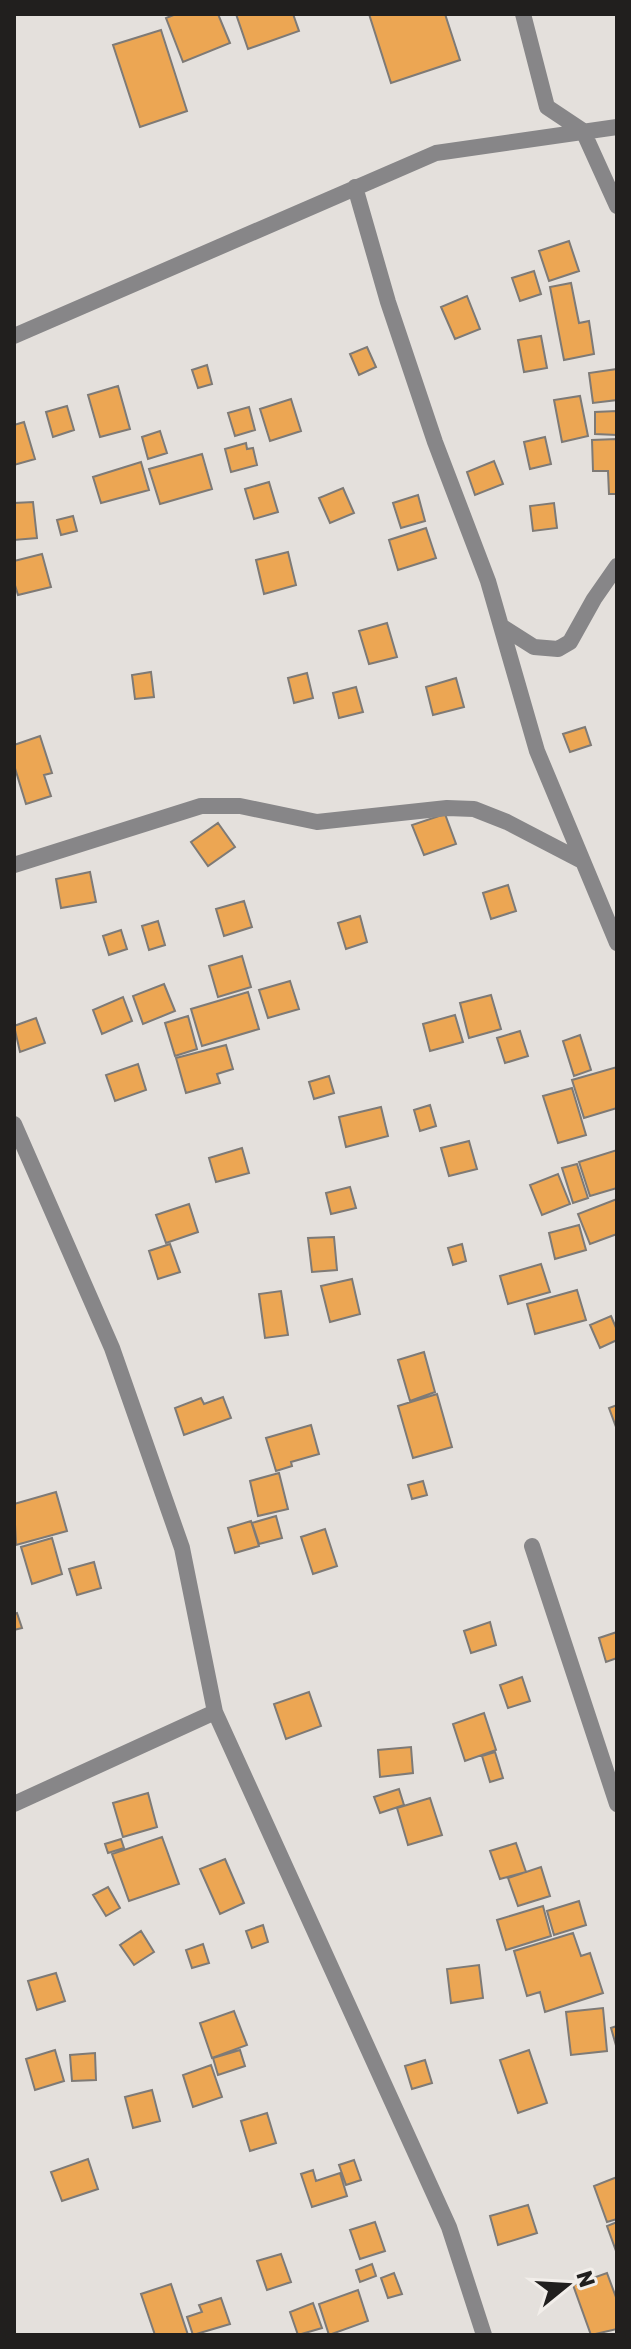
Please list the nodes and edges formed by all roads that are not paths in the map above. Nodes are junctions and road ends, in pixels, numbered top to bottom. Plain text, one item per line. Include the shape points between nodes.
1 (523, 14) edge
2 (617, 127) edge
3 (583, 131) junction
4 (355, 187) junction
5 (617, 206) edge
6 (14, 336) edge
7 (617, 566) edge
8 (501, 626) junction
9 (580, 860) junction
10 (14, 865) edge
11 (617, 943) edge
12 (14, 1124) edge
13 (532, 1546) dead end
14 (215, 1712) junction
15 (14, 1804) edge
16 (617, 1804) edge
17 (484, 2335) edge

1 - 3 street via 547,107
2 - 3 street
3 - 4 street via 436,153
3 - 5 street
4 - 6 street
4 - 8 street via 388,302
7 - 8 street via 570,642 558,649 534,647
8 - 9 street via 537,751
9 - 10 street via 474,809 317,822 240,806 201,806
9 - 11 street
12 - 14 street via 112,1348 182,1548
13 - 16 street
14 - 15 street
14 - 17 street via 449,2227

